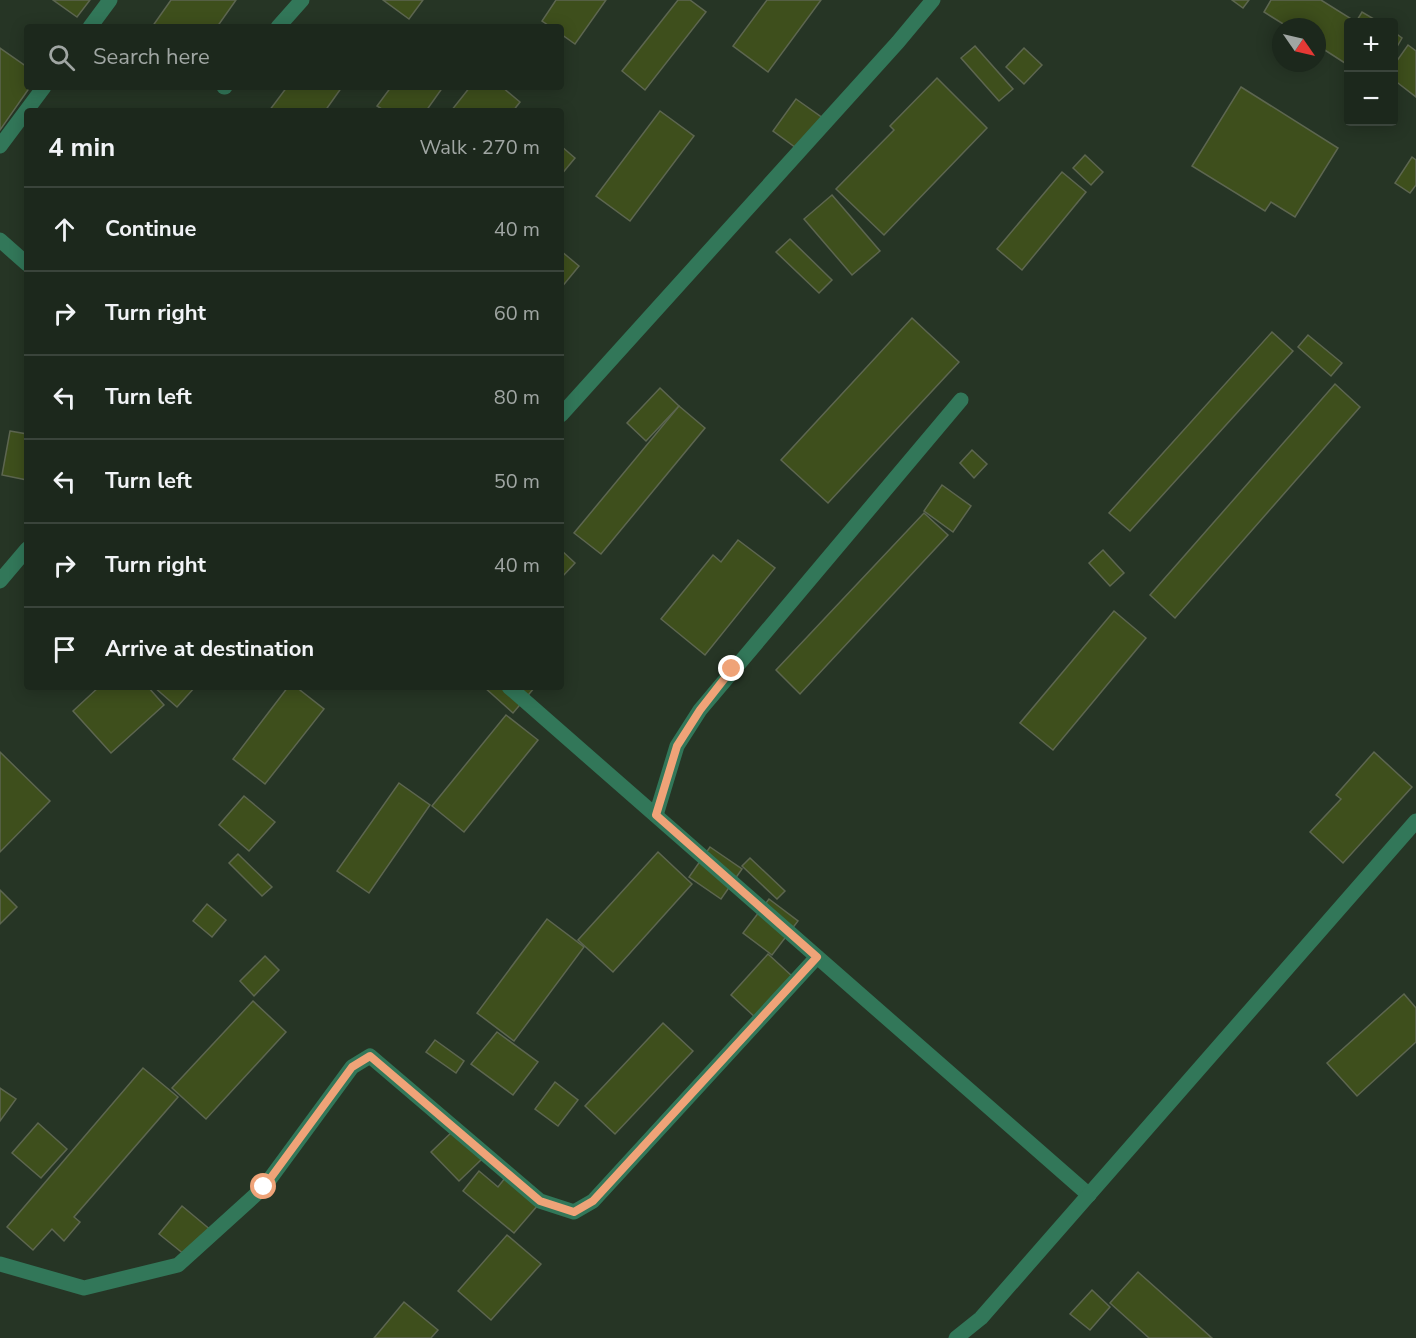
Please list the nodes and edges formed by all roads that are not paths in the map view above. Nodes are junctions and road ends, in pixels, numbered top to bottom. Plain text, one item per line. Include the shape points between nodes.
1 (110, 0) edge
2 (302, 0) edge
3 (933, 0) edge
4 (92, 24) edge
5 (281, 24) edge
6 (42, 90) edge
7 (28, 108) edge
8 (24, 114) edge
9 (0, 146) edge
10 (0, 240) edge
11 (24, 261) edge
12 (961, 400) dead end
13 (564, 412) edge
14 (24, 553) edge
15 (0, 581) edge
16 (512, 690) edge
17 (656, 815) junction
18 (1416, 821) edge
19 (817, 957) junction
20 (1089, 1195) junction
21 (0, 1264) edge
22 (956, 1338) edge

1 - 4 street
2 - 5 street
3 - 13 street
6 - 7 street
8 - 9 street
10 - 11 street
12 - 17 street via 700,710 677,746
14 - 15 street
16 - 17 street
17 - 19 street
18 - 20 street
19 - 20 street
19 - 21 street via 593,1201 574,1212 540,1201 370,1056 352,1067 264,1187 178,1265 84,1288
20 - 22 street via 981,1318

